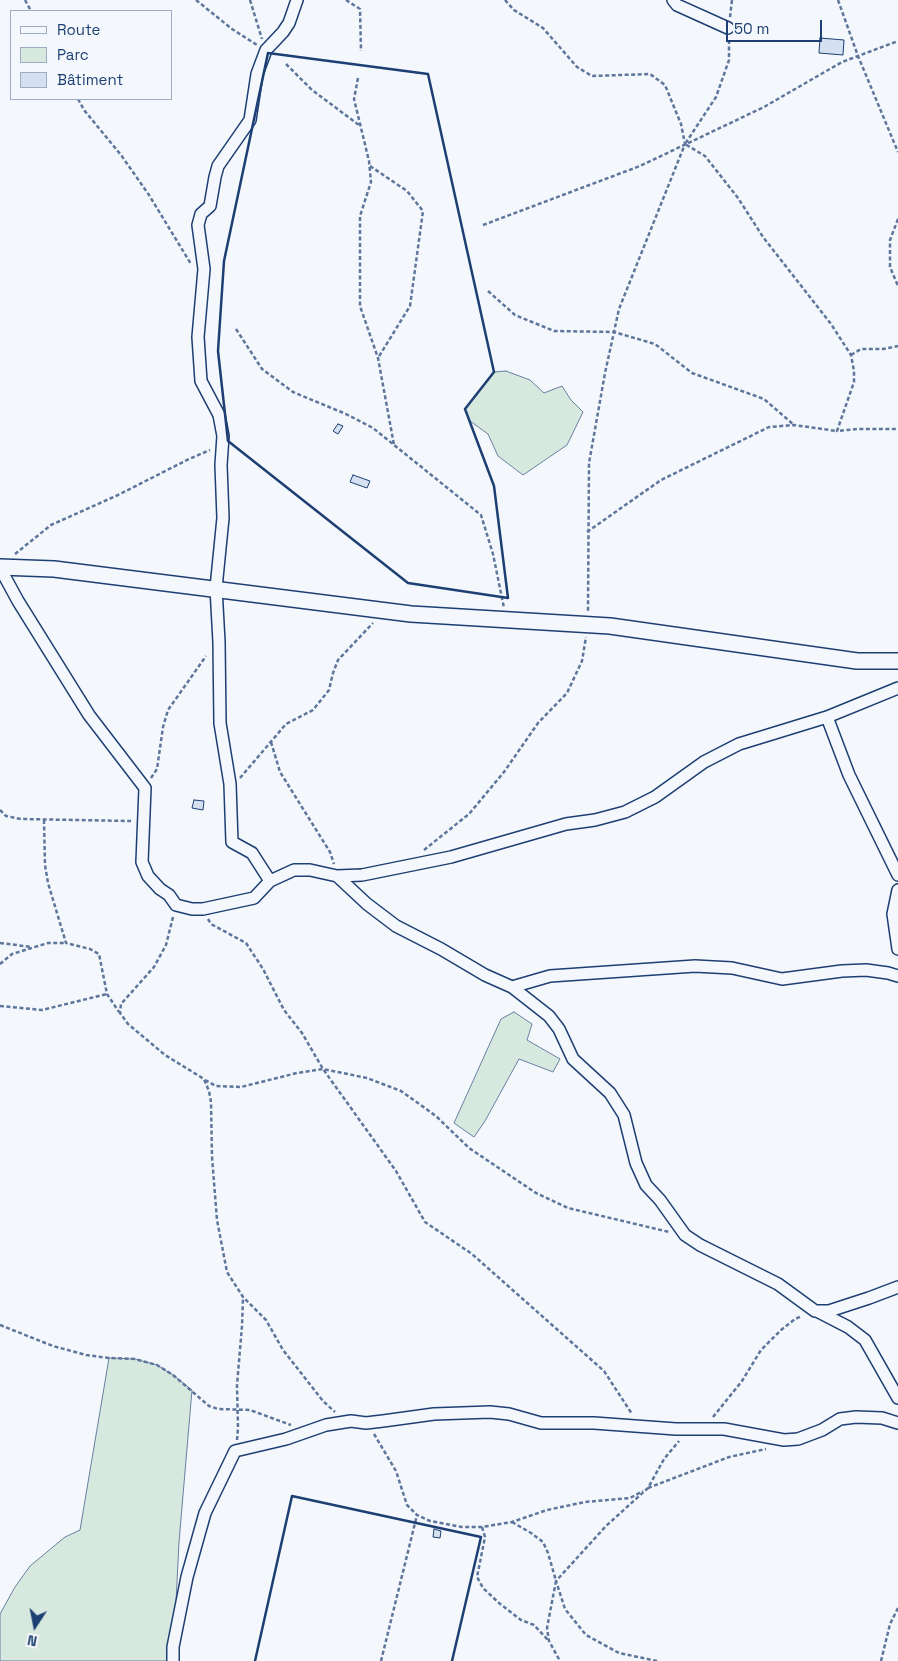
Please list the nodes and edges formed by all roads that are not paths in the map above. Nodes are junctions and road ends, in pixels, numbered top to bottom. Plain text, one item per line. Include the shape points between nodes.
1 (297, 0) edge
2 (673, 0) edge
3 (728, 28) road end
4 (0, 568) edge
5 (216, 588) junction
6 (898, 661) edge
7 (898, 688) edge
8 (827, 717) junction
9 (898, 875) edge
10 (337, 876) junction
11 (270, 881) junction
12 (898, 890) edge
13 (898, 949) edge
14 (898, 976) edge
15 (512, 988) junction
16 (898, 1287) edge
17 (815, 1311) junction
18 (898, 1398) edge
19 (898, 1423) edge
20 (173, 1661) edge

1 - 5 street via 283,32 266,50 257,74 250,120 218,166 210,206 198,220 204,269 198,337 201,381 219,415 222,428 223,518
2 - 3 street
4 - 5 street via 54,569
4 - 11 street via 89,715 145,788 142,862 148,876 176,905 192,909 254,898
5 - 6 street via 410,614 587,624 857,661
5 - 11 street via 220,723 230,791 232,842 252,853
7 - 8 street
8 - 9 street via 849,775
8 - 10 street via 739,744 625,812 566,824 450,857 362,875
10 - 11 street via 294,870
10 - 15 street via 396,926
12 - 13 street via 893,914
14 - 15 street via 866,970 842,970 782,979 732,968 695,966 550,976
15 - 17 street via 549,1016 559,1028 574,1059 610,1093 624,1115 636,1163 646,1185 685,1235 778,1284
16 - 17 street via 829,1311
17 - 18 street via 848,1327 865,1340
19 - 20 street via 882,1418 840,1419 822,1430 798,1439 784,1440 724,1429 541,1423 490,1412 434,1414 326,1425 235,1451 205,1513 187,1577

